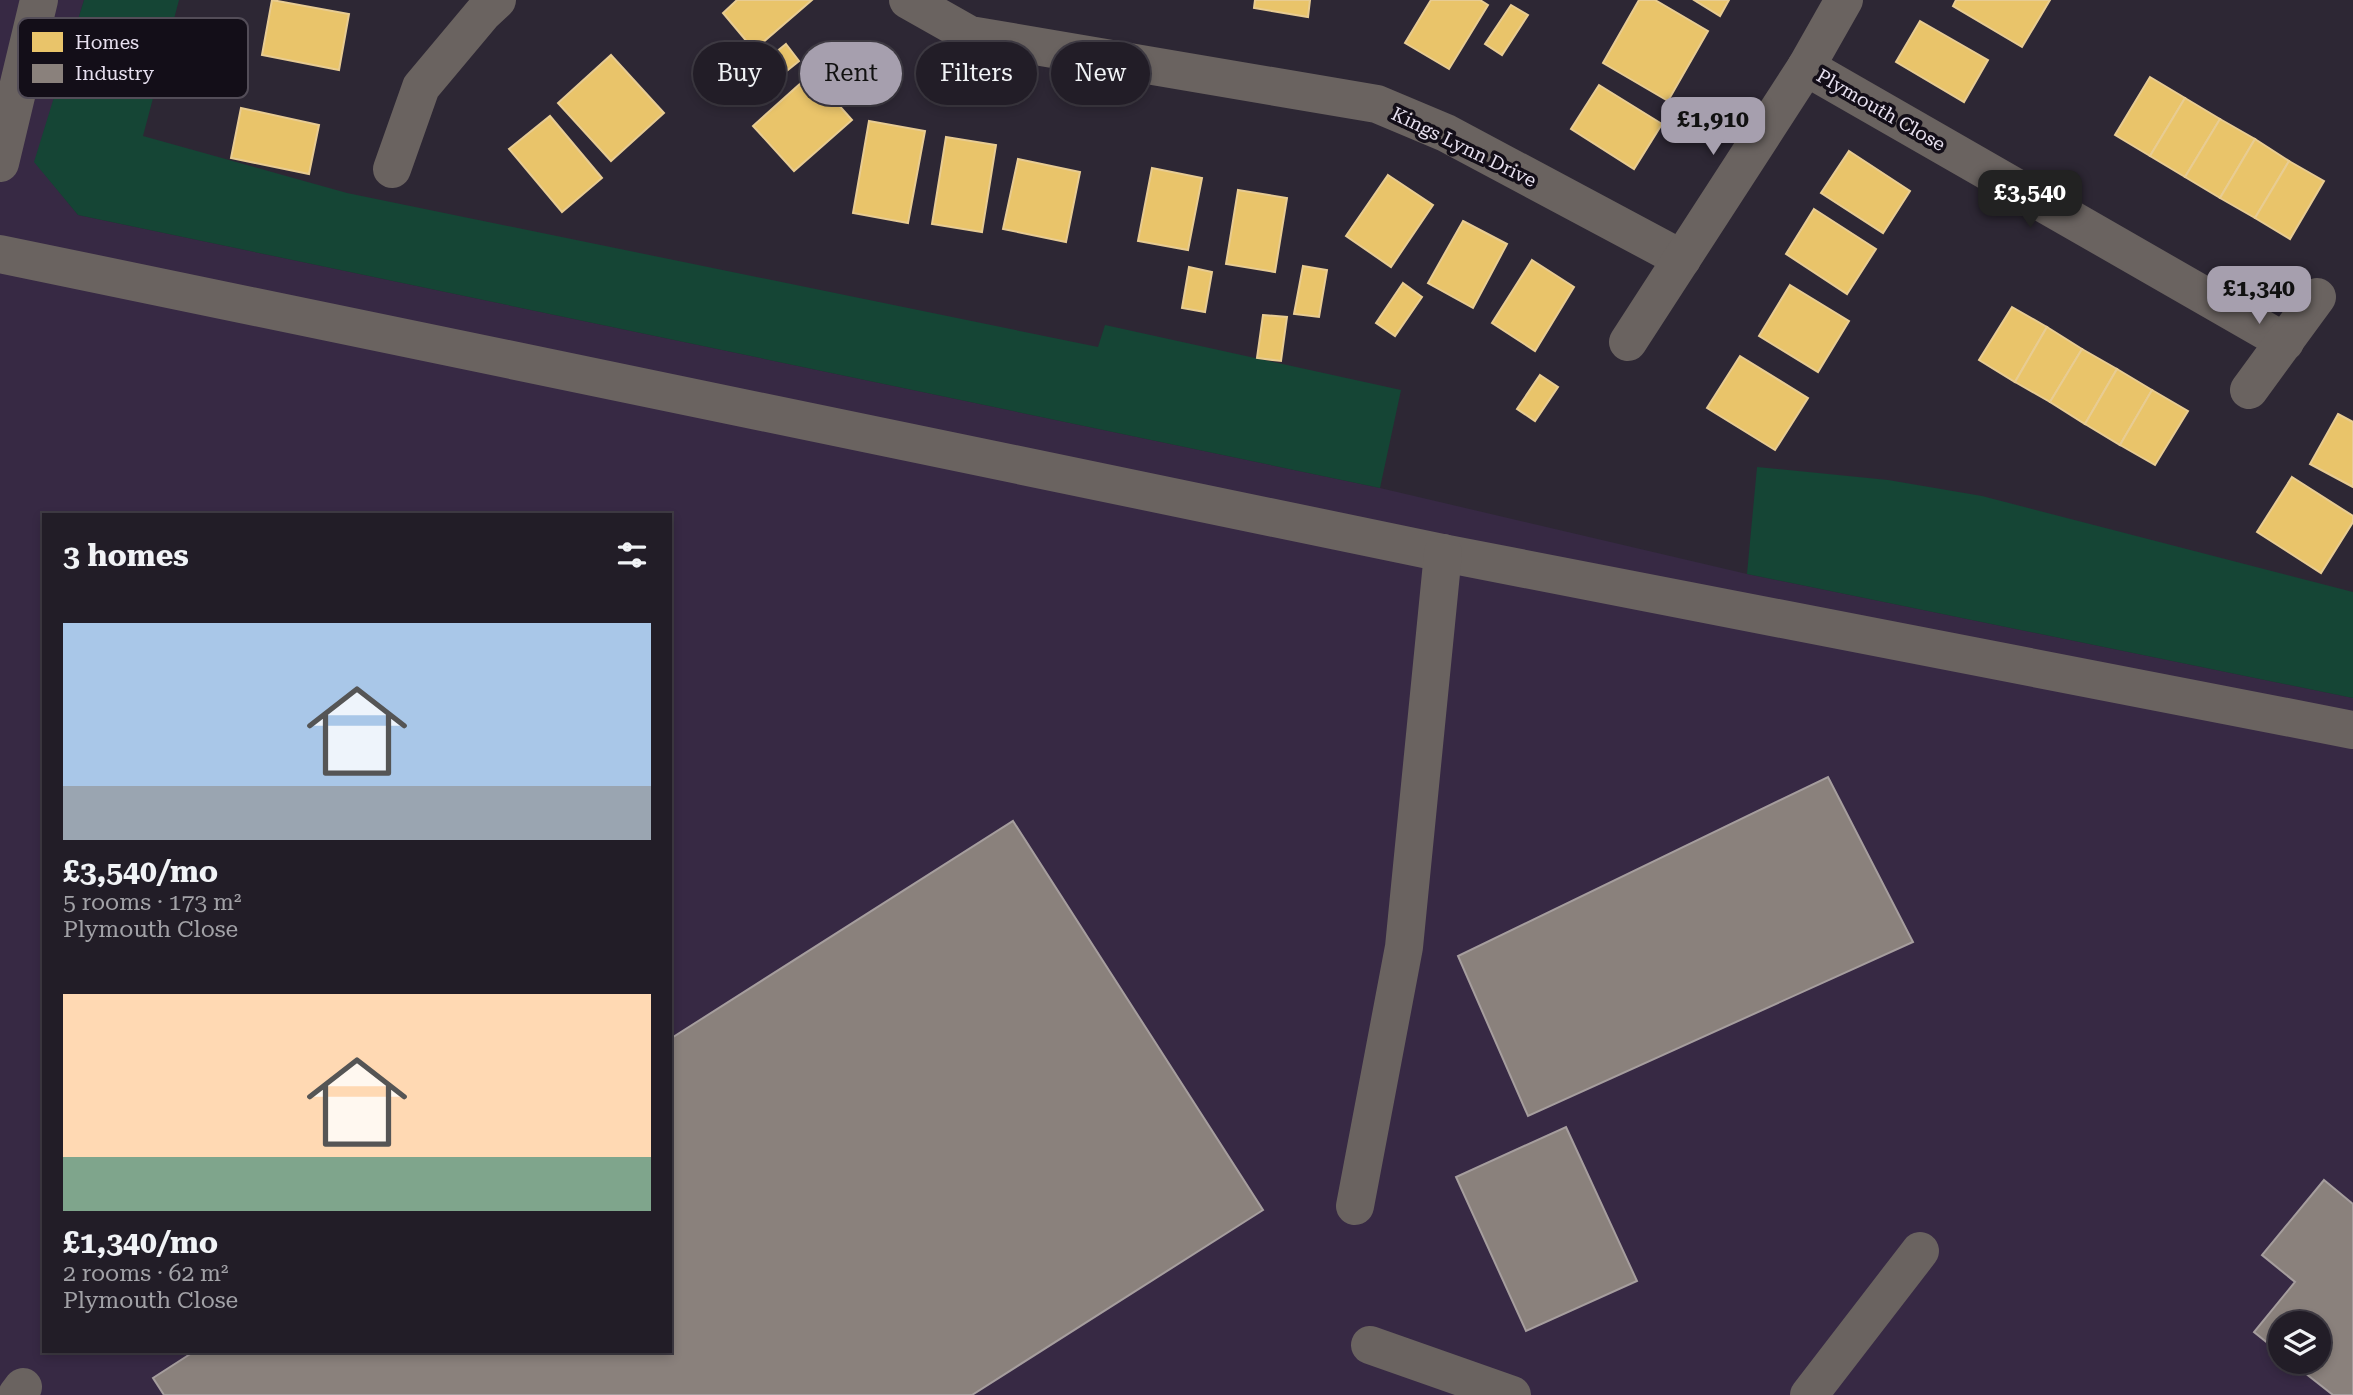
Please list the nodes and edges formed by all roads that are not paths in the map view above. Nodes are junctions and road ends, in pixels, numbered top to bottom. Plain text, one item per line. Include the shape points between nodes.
1 (39, 0) edge
2 (497, 0) edge
3 (908, 0) edge
4 (1844, 0) edge
5 (35, 18) edge
6 (1806, 67) junction
7 (18, 88) edge
8 (0, 163) edge
9 (392, 169) dead end
10 (0, 254) edge
11 (1682, 259) junction
12 (2317, 297) dead end
13 (1628, 342) dead end
14 (2285, 342) junction
15 (2249, 390) dead end
16 (1443, 553) junction
17 (2353, 730) edge
18 (1355, 1206) dead end
19 (1920, 1251) dead end
20 (1370, 1345) dead end
21 (1512, 1395) edge
22 (1809, 1395) edge

1 - 5 street
2 - 9 street via 421,87
3 - 11 street, Kings Lynn Drive via 970,35 1377,104 1446,133
4 - 6 street
6 - 11 street
6 - 14 street, Plymouth Close
7 - 8 street
10 - 16 street
11 - 13 street
12 - 14 street
14 - 15 street
16 - 17 street
16 - 18 street via 1404,947
19 - 22 street
20 - 21 street

